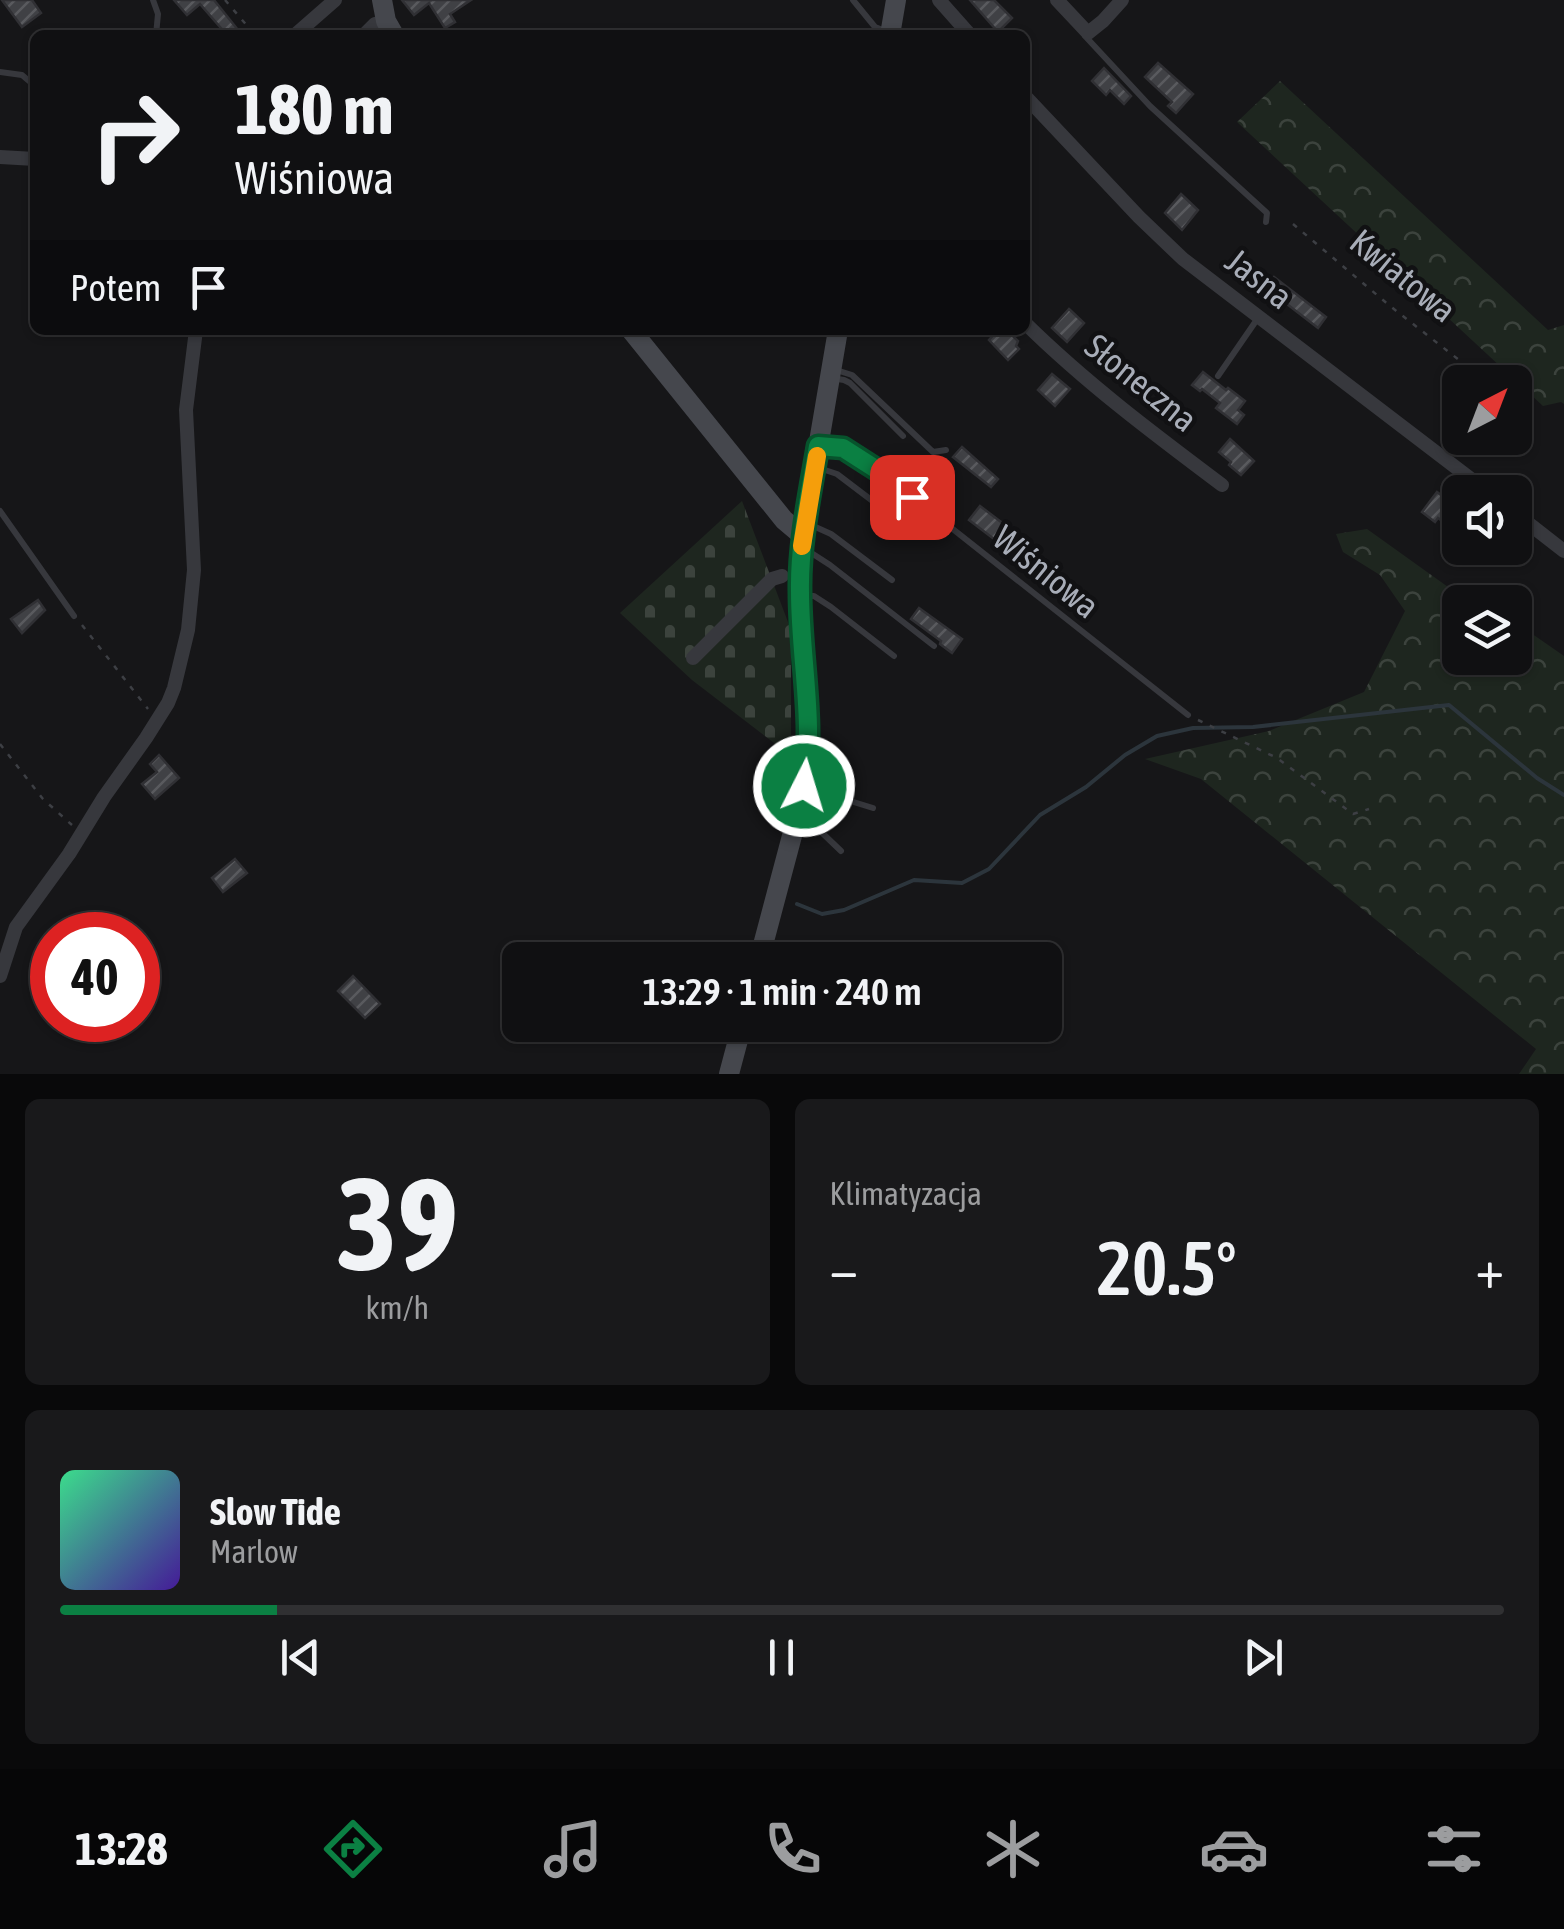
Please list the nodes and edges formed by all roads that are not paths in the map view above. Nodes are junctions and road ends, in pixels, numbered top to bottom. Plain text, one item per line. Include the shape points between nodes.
1 (152, 0) edge
2 (335, 0) edge
3 (853, 0) edge
4 (896, 0) edge
5 (939, 0) edge
6 (1057, 0) edge
7 (1122, 0) edge
8 (156, 30) edge
9 (301, 30) edge
10 (881, 30) edge
11 (891, 30) edge
12 (966, 30) edge
13 (1088, 33) junction
14 (0, 72) edge
15 (30, 82) edge
16 (1030, 101) edge
17 (0, 157) edge
18 (30, 160) edge
19 (1266, 222) dead end
20 (1259, 318) junction
21 (1030, 328) edge
22 (195, 335) edge
23 (635, 335) edge
24 (837, 335) edge
25 (831, 373) junction
26 (1218, 376) dead end
27 (903, 436) dead end
28 (946, 450) dead end
29 (817, 456) junction
30 (1465, 475) edge
31 (1222, 485) dead end
32 (0, 511) edge
33 (887, 512) dead end
34 (1532, 526) edge
35 (803, 537) junction
36 (1564, 551) edge
37 (782, 576) dead end
38 (892, 580) dead end
39 (800, 596) junction
40 (74, 616) road end
41 (934, 646) dead end
42 (894, 656) dead end
43 (692, 658) dead end
44 (1188, 715) road end
45 (804, 786) junction
46 (873, 808) dead end
47 (798, 817) junction
48 (841, 851) dead end
49 (765, 942) edge
50 (0, 976) edge
51 (737, 1042) edge
52 (729, 1074) edge

1 - 8 lane
2 - 9 street
3 - 10 lane
4 - 11 street
5 - 12 street
6 - 13 street
7 - 13 street
13 - 19 lane via 1150,106 1267,213
14 - 15 lane
16 - 20 street, Jasna via 1161,238
17 - 18 street
20 - 26 lane
20 - 30 street, Jasna
21 - 31 street, Słoneczna
22 - 50 street via 186,410 192,597 174,688 16,927
23 - 35 street
24 - 25 street
25 - 27 lane
25 - 28 lane via 852,375 933,452
25 - 29 street
29 - 33 lane
29 - 35 street
29 - 44 lane, Wiśniowa via 843,448 882,473
32 - 40 lane
34 - 36 street
35 - 38 lane via 830,534
35 - 39 street
35 - 41 lane via 813,554
37 - 43 street
39 - 42 lane via 814,596
39 - 45 street via 809,732
45 - 46 lane
45 - 47 street
47 - 48 lane
47 - 49 street
51 - 52 street

